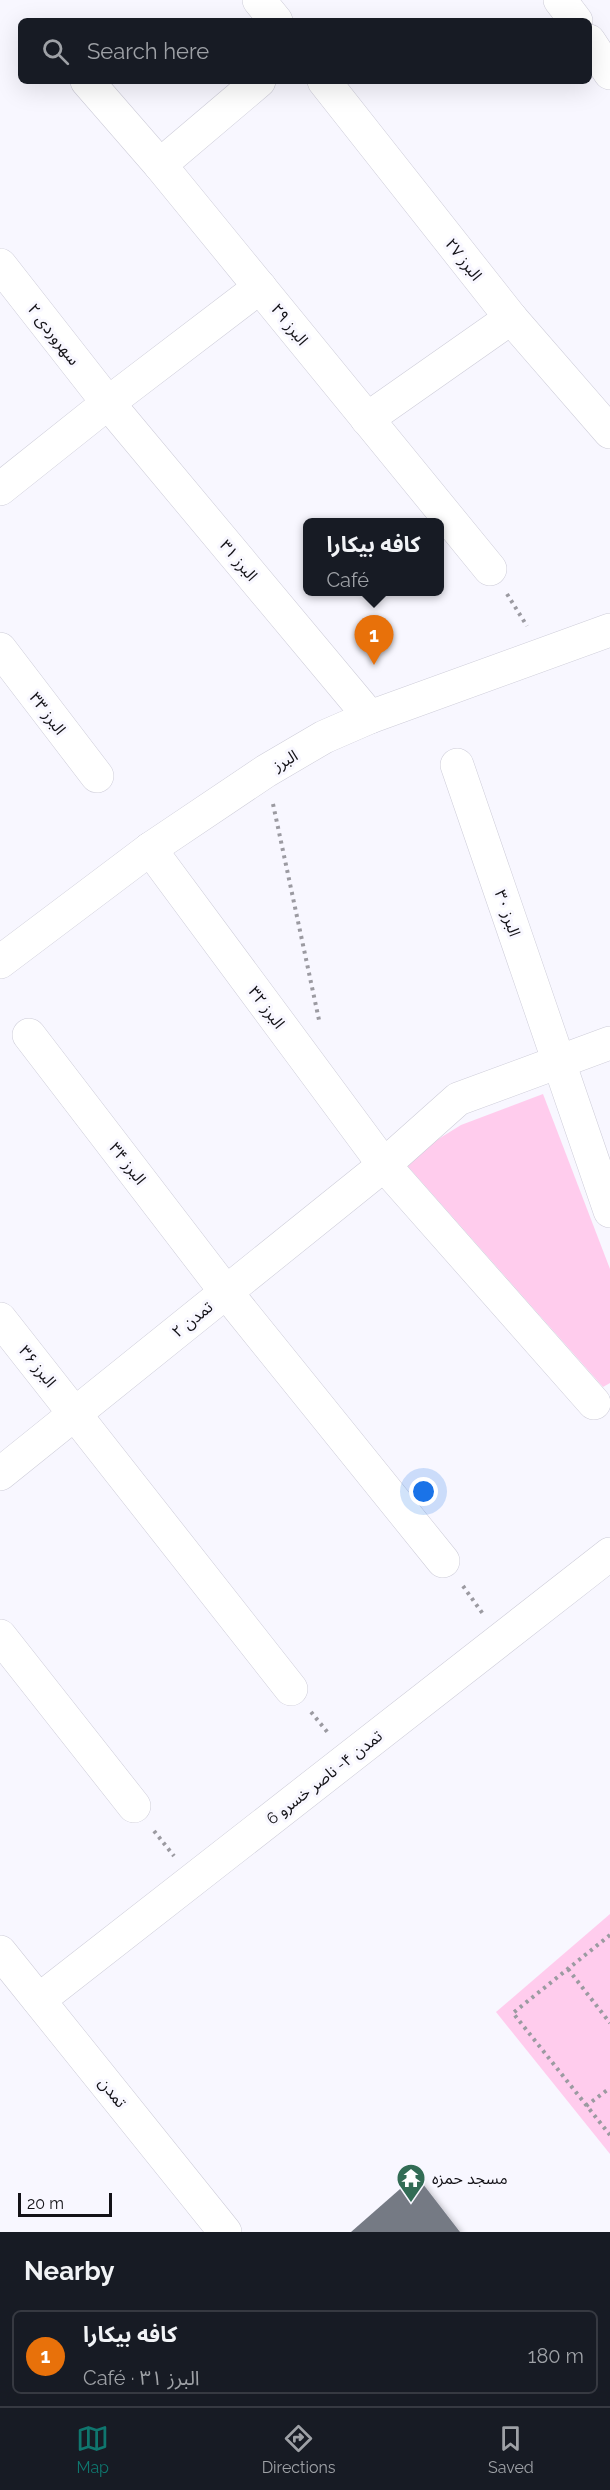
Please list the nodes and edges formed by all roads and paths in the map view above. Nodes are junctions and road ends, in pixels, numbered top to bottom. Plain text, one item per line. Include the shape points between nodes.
1 (259, 0) edge
2 (274, 18) edge
3 (592, 46) edge
4 (610, 73) edge
5 (90, 84) edge
6 (255, 84) edge
7 (326, 84) edge
8 (160, 165) junction
9 (0, 265) edge
10 (260, 286) junction
11 (511, 318) junction
12 (108, 403) junction
13 (367, 418) junction
14 (610, 432) edge
15 (0, 489) edge
16 (490, 568) joint
17 (610, 630) edge
18 (0, 649) edge
19 (545, 653) junction
20 (370, 717) junction
21 (458, 765) dead end
22 (266, 771) junction
23 (97, 776) dead end
24 (150, 849) junction
25 (0, 962) edge
26 (319, 1021) dead end
27 (29, 1035) dead end
28 (610, 1043) edge
29 (559, 1061) junction
30 (384, 1165) junction
31 (610, 1211) edge
32 (226, 1292) junction
33 (0, 1318) edge
34 (594, 1403) dead end
35 (76, 1413) junction
36 (0, 1474) edge
37 (610, 1554) edge
38 (443, 1561) joint
39 (0, 1636) edge
40 (502, 1638) junction
41 (291, 1689) joint
42 (349, 1758) junction
43 (134, 1806) joint
44 (193, 1880) junction
45 (610, 1935) edge
46 (0, 1952) edge
47 (568, 1969) junction
48 (39, 2000) junction
49 (610, 2023) edge
50 (610, 2088) edge
51 (586, 2106) junction
52 (610, 2135) edge
53 (213, 2228) edge

1 - 2 street
3 - 4 street
5 - 8 street, البرز ۲۹
6 - 8 street
7 - 11 street, البرز ۲۷
8 - 10 street, البرز ۲۹
9 - 12 street, سهروردی ۲
10 - 12 street
10 - 13 street, البرز ۲۹
11 - 13 street
11 - 14 street, البرز ۲۷
12 - 15 street
12 - 20 street, البرز ۳۱
13 - 16 street, البرز ۲۹
16 - 19 path
17 - 19 street, البرز
18 - 23 street, البرز ۳۳
19 - 20 street, البرز
20 - 22 street, البرز
21 - 29 street, البرز ۳۰
22 - 24 street, البرز
22 - 26 path
24 - 25 street, البرز
24 - 30 street, البرز ۳۲
27 - 32 street, البرز ۳۴
28 - 29 street, تمدن ۲
29 - 30 street, تمدن ۲ via 458,1099
29 - 31 street, البرز ۳۰
30 - 32 street, تمدن ۲
30 - 34 street, البرز ۳۲
32 - 35 street, تمدن ۲
32 - 38 street, البرز ۳۴
33 - 35 street, البرز ۳۶
35 - 36 street, تمدن ۲
35 - 41 street, البرز ۳۶
37 - 40 street, تمدن ۴- ناصر خسرو 6
38 - 40 path
39 - 43 street
40 - 42 street, تمدن ۴- ناصر خسرو 6
41 - 42 path
42 - 44 street, تمدن ۴- ناصر خسرو 6
43 - 44 path
44 - 48 street, تمدن ۴- ناصر خسرو 6
45 - 47 path
46 - 48 street, تمدن
47 - 49 path
47 - 51 path via 513,2013
48 - 53 street, تمدن
50 - 51 path
51 - 52 path

